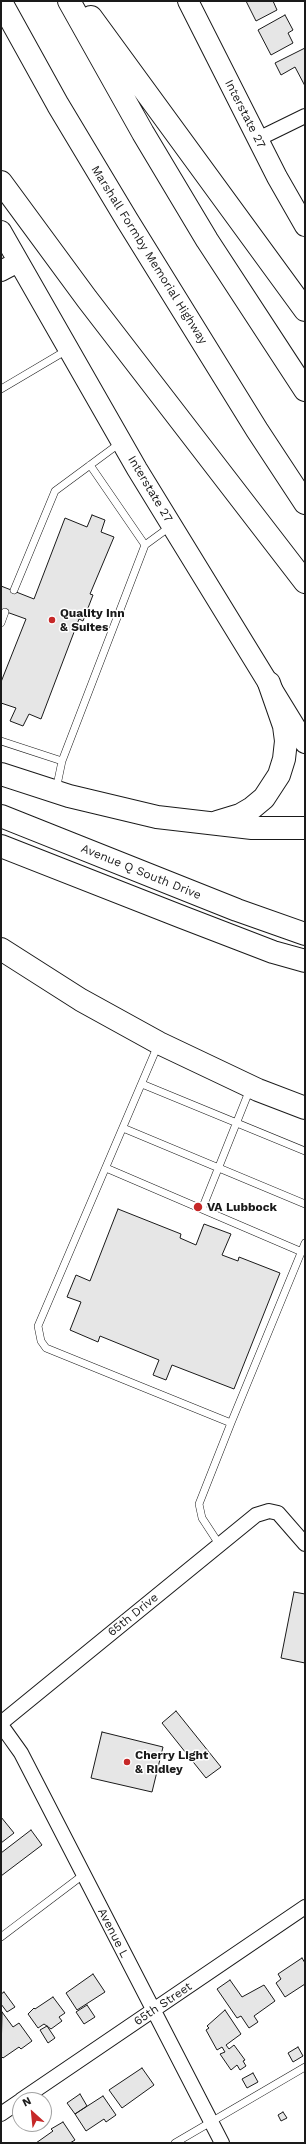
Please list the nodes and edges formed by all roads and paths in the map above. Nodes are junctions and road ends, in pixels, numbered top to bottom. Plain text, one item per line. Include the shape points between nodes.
1 (69, 1) edge
2 (80, 1) edge
3 (188, 1) edge
4 (1, 2) edge
5 (305, 116) edge
6 (258, 139) junction
7 (1, 182) edge
8 (305, 226) edge
9 (1, 231) edge
10 (18, 262) junction
11 (1, 271) edge
12 (305, 310) edge
13 (68, 350) junction
14 (1, 389) edge
15 (305, 390) edge
16 (121, 442) junction
17 (90, 465) junction
18 (305, 503) edge
19 (172, 525) junction
20 (145, 545) junction
21 (305, 582) edge
22 (14, 590) dead end
23 (5, 612) dead end
24 (1, 623) edge
25 (269, 684) junction
26 (1, 741) edge
27 (305, 743) edge
28 (62, 761) junction
29 (1, 774) edge
30 (56, 792) junction
31 (1, 816) edge
32 (210, 824) junction
33 (305, 828) edge
34 (1, 846) edge
35 (305, 934) edge
36 (1, 950) edge
37 (305, 961) edge
38 (159, 1043) junction
39 (142, 1084) junction
40 (251, 1087) junction
41 (305, 1108) edge
42 (237, 1123) junction
43 (123, 1128) junction
44 (305, 1151) edge
45 (106, 1168) junction
46 (219, 1170) junction
47 (305, 1204) edge
48 (202, 1209) junction
49 (305, 1244) edge
50 (302, 1252) junction
51 (231, 1423) junction
52 (219, 1544) junction
53 (305, 1544) edge
54 (1, 1724) edge
55 (83, 1875) junction
56 (305, 1907) edge
57 (1, 1937) edge
58 (153, 2010) junction
59 (305, 2067) edge
60 (32, 2092) edge
61 (12, 2106) edge
62 (1, 2114) edge
63 (211, 2122) junction
64 (175, 2143) edge
65 (222, 2143) edge

1 - 15 highway via 207,240
2 - 12 highway
3 - 6 main road, Interstate 27
4 - 18 highway, Marshall Formby Memorial Highway via 127,220
5 - 6 street
6 - 8 main road, Interstate 27
7 - 21 highway via 87,299
9 - 10 main road, Interstate 27
10 - 11 main road
10 - 13 main road, Interstate 27
13 - 14 lane
13 - 16 main road, Interstate 27
16 - 17 lane
16 - 19 main road, Interstate 27
17 - 20 lane
17 - 22 lane via 55,491
19 - 20 lane
19 - 25 main road, Interstate 27
20 - 28 lane
23 - 24 lane
25 - 27 main road, Interstate 27
25 - 32 highway via 284,726 286,741 279,775 264,798 252,808 228,820
26 - 28 lane
28 - 30 lane
29 - 30 highway
30 - 32 highway via 157,817
31 - 35 highway, Avenue Q South Drive
32 - 33 highway via 252,828
34 - 37 highway via 273,952
36 - 38 highway via 81,1000
38 - 39 lane
38 - 40 highway
39 - 42 lane
39 - 43 lane
40 - 41 highway
40 - 42 lane
42 - 44 lane
42 - 46 lane
43 - 45 lane
43 - 46 lane
45 - 48 lane
45 - 51 lane via 38,1326 41,1341 46,1348
46 - 47 lane
46 - 48 lane
48 - 50 lane
49 - 50 lane
50 - 51 lane
51 - 52 lane via 199,1504 202,1518
52 - 53 street, 65th Drive via 256,1515 269,1511 278,1513
52 - 54 street, 65th Drive
54 - 55 street, Avenue L via 21,1754
55 - 57 lane
55 - 58 street, Avenue L
56 - 58 street, 65th Street
58 - 60 street, 65th Street
58 - 63 street, Avenue L
59 - 63 lane
61 - 62 street, 65th Street
63 - 64 lane
63 - 65 street, Avenue L

